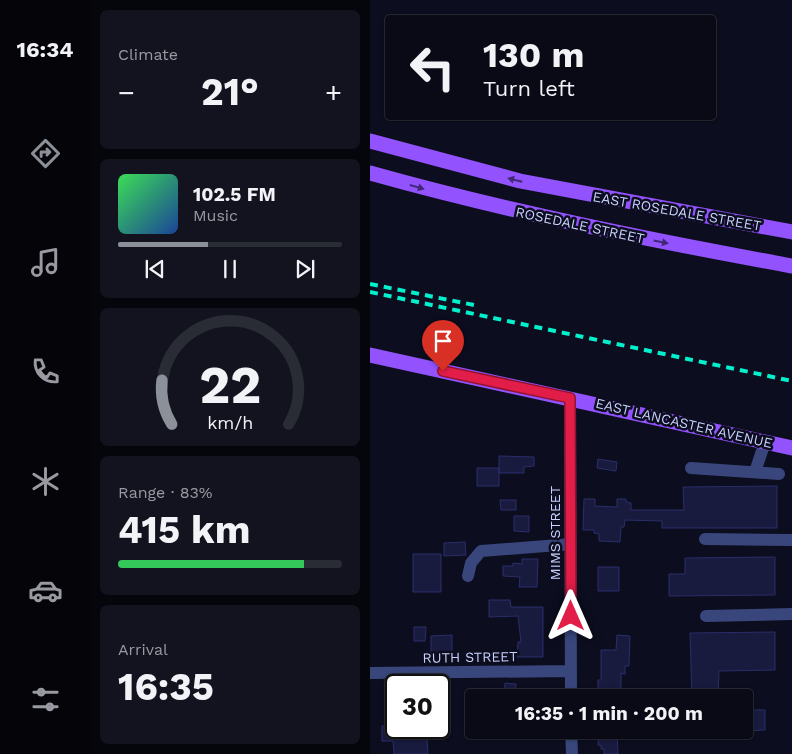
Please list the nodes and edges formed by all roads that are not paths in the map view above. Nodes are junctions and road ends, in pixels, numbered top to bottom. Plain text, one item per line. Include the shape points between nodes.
1 (370, 141) edge
2 (370, 174) edge
3 (792, 232) edge
4 (792, 266) edge
5 (370, 355) edge
6 (570, 398) junction
7 (765, 442) junction
8 (792, 448) edge
9 (691, 468) dead end
10 (755, 472) junction
11 (779, 474) dead end
12 (705, 539) dead end
13 (792, 540) edge
14 (571, 544) junction
15 (468, 576) dead end
16 (792, 614) edge
17 (706, 616) dead end
18 (571, 671) junction
19 (370, 674) edge
20 (571, 689) edge
21 (572, 739) edge
22 (572, 754) edge

3 -> 1 main road, EAST ROSEDALE STREET via 520,181
2 -> 4 main road, ROSEDALE STREET via 466,200 654,241
5 - 6 main road, EAST LANCASTER AVENUE
6 - 7 main road, EAST LANCASTER AVENUE
6 - 14 street, MIMS STREET
7 - 8 main road, EAST LANCASTER AVENUE
7 - 10 street
9 - 10 street
10 - 11 street
12 - 13 street
14 - 15 street via 482,551 470,563
14 - 18 street, MIMS STREET
16 - 17 street
18 - 19 street, RUTH STREET
18 - 20 street, MIMS STREET
21 - 22 street

